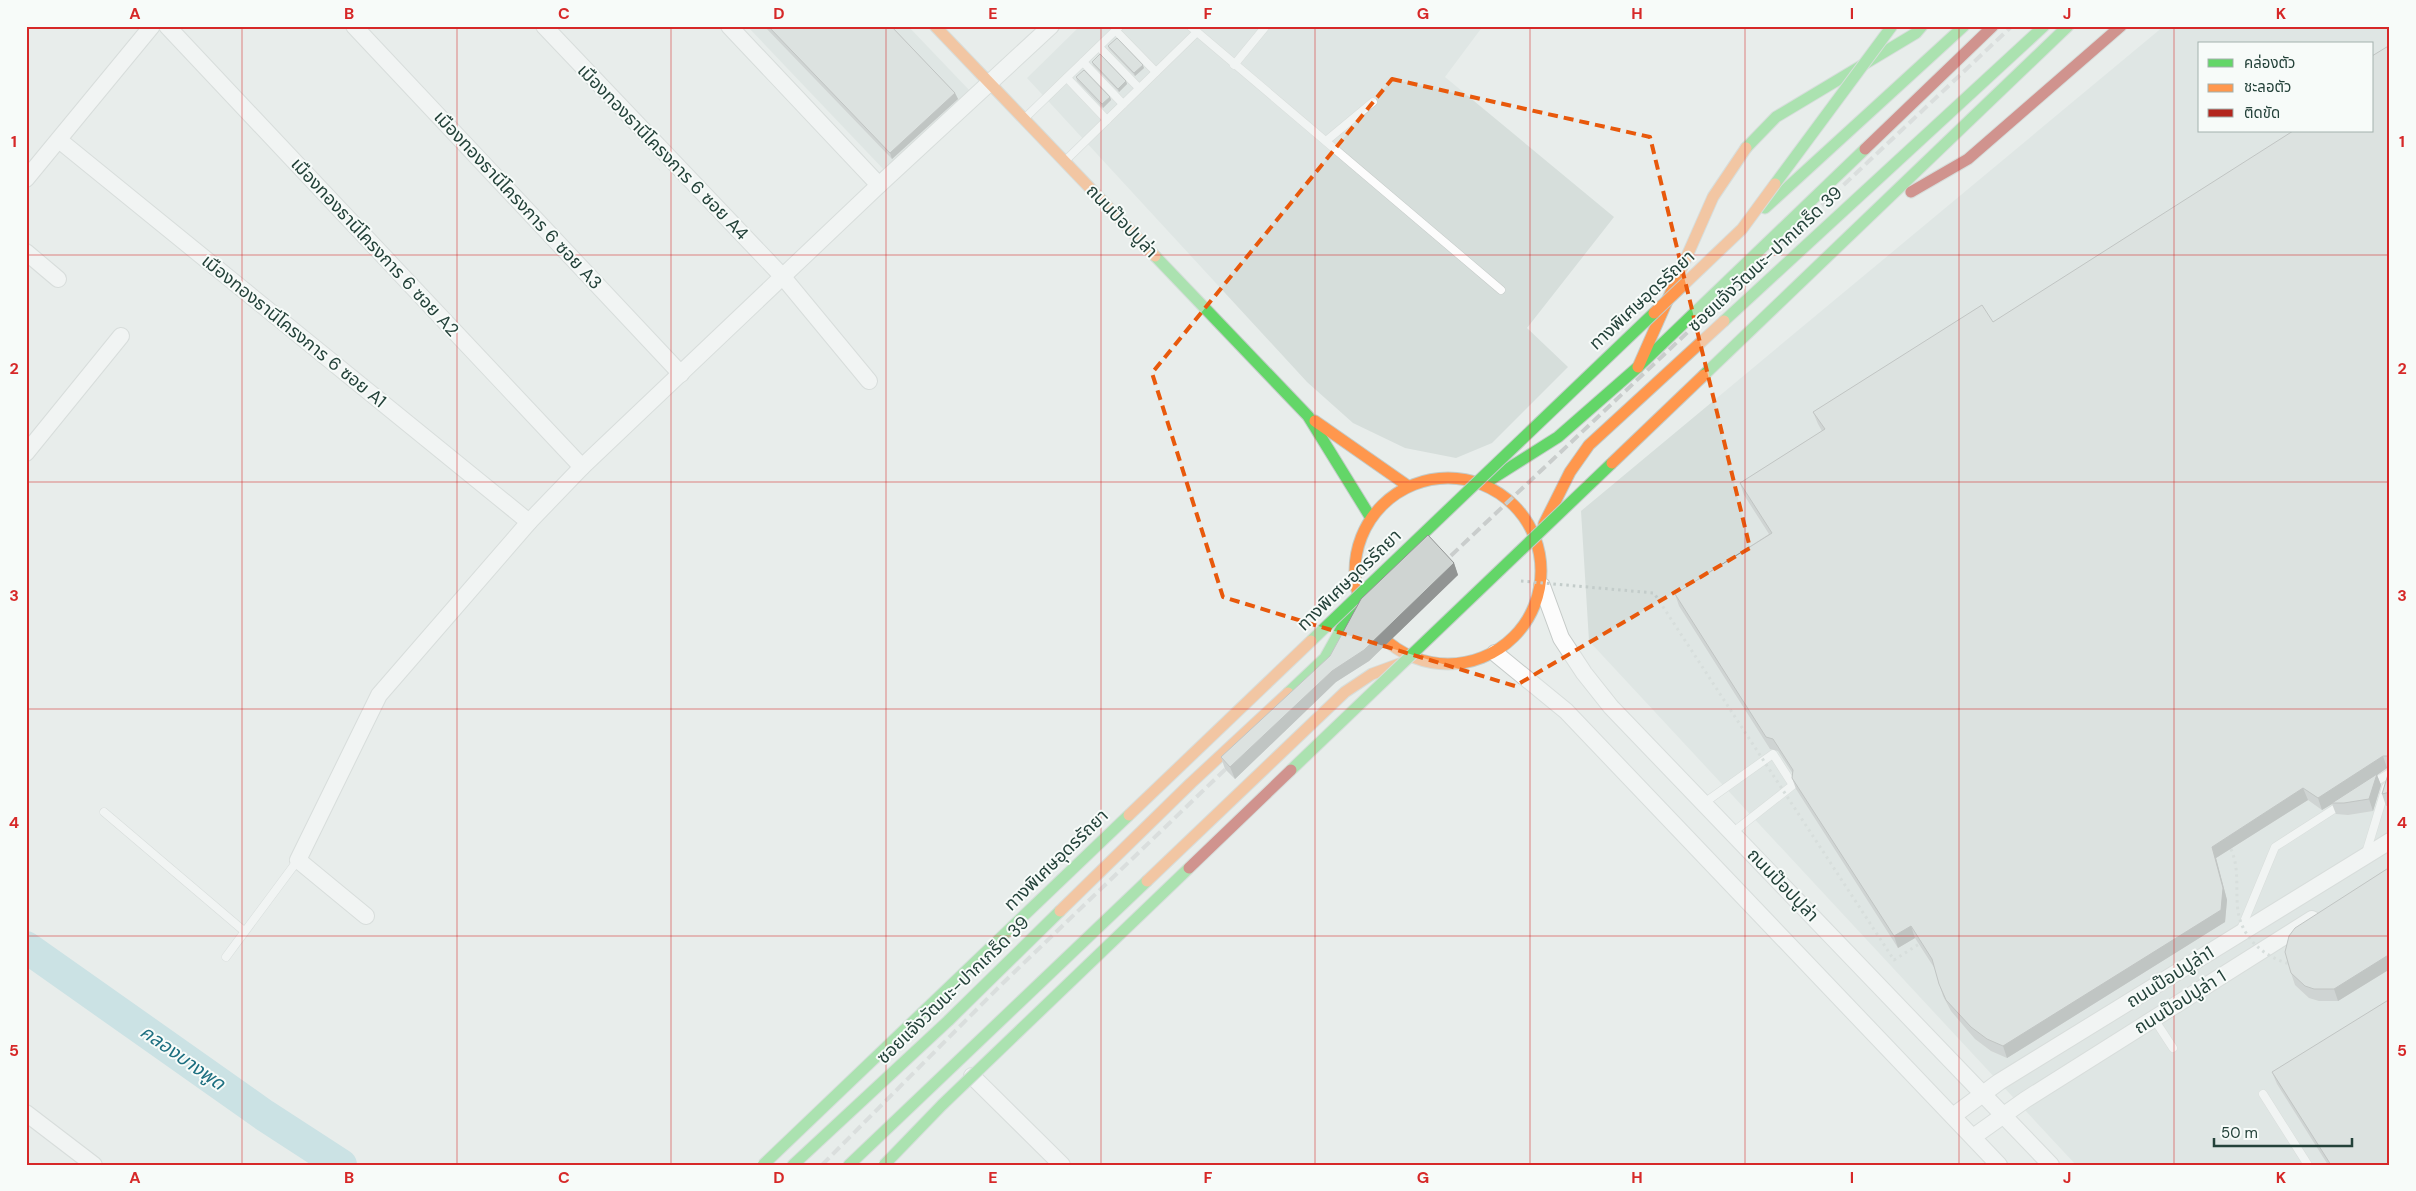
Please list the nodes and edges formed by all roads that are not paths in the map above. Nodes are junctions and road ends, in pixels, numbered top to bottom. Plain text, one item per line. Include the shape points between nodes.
1 (152, 26) edge
2 (167, 26) edge
3 (354, 26) edge
4 (544, 26) edge
5 (729, 26) edge
6 (935, 26) edge
7 (1051, 26) edge
8 (1190, 26) edge
9 (1266, 26) edge
10 (1892, 26) edge
11 (1964, 26) edge
12 (1993, 26) edge
13 (2044, 26) edge
14 (2067, 26) edge
15 (2121, 26) edge
16 (1118, 28) edge
17 (1919, 29) edge
18 (1197, 32) junction
19 (1099, 47) junction
20 (2022, 47) junction
21 (1083, 62) junction
22 (1234, 65) junction
23 (1156, 72) junction
24 (1066, 78) junction
25 (991, 84) junction
26 (1139, 88) junction
27 (1373, 102) dead end
28 (1123, 104) junction
29 (1024, 119) junction
30 (1107, 120) junction
31 (59, 140) junction
32 (1326, 141) junction
33 (1064, 161) junction
34 (26, 179) edge
35 (879, 185) junction
36 (1872, 215) junction
37 (1742, 229) junction
38 (26, 252) edge
39 (782, 277) junction
40 (58, 279) dead end
41 (1500, 290) dead end
42 (121, 336) dead end
43 (1638, 367) junction
44 (681, 374) junction
45 (869, 381) dead end
46 (1308, 416) junction
47 (26, 453) edge
48 (582, 467) junction
49 (1483, 484) junction
50 (1408, 486) junction
51 (1371, 518) junction
52 (529, 522) junction
53 (1537, 538) junction
54 (1542, 586) junction
55 (1358, 598) junction
56 (1496, 653) junction
57 (1415, 659) junction
58 (2390, 775) edge
59 (2367, 788) edge
60 (2352, 798) edge
61 (1704, 803) junction
62 (104, 812) dead end
63 (1732, 833) junction
64 (2390, 841) edge
65 (2365, 857) junction
66 (298, 860) junction
67 (2324, 911) edge
68 (366, 916) dead end
69 (244, 931) junction
70 (2239, 934) junction
71 (226, 957) dead end
72 (2154, 1019) junction
73 (2172, 1048) dead end
74 (972, 1076) junction
75 (1983, 1092) junction
76 (2263, 1094) dead end
77 (26, 1113) edge
78 (2004, 1114) junction
79 (1953, 1116) junction
80 (1973, 1137) junction
81 (94, 1165) edge
82 (763, 1165) edge
83 (793, 1165) edge
84 (849, 1165) edge
85 (884, 1165) edge
86 (1062, 1165) edge
87 (1999, 1165) edge
88 (2051, 1165) edge
89 (2308, 1165) edge

1 - 31 street
2 - 48 street, เมืองทองธานีโครงการ 6 ซอย A2
3 - 44 street, เมืองทองธานีโครงการ 6 ซอย A3
4 - 39 street, เมืองทองธานีโครงการ 6 ซอย A4
5 - 35 street
6 - 25 main road, ถนนป๊อปปูล่า
7 - 25 street
8 - 18 lane
9 - 22 lane
10 - 37 main road, bridge
11 - 37 main road, ทางพิเศษอุดรรัถยา, bridge
12 - 43 main road, ซอยแจ้งวัฒนะ-ปากเกร็ด 39
13 - 20 main road, ซอยแจ้งวัฒนะ-ปากเกร็ด 39
14 - 20 main road
14 - 36 main road
15 - 36 main road via 1968,158
16 - 19 lane
16 - 23 lane
17 - 43 main road via 1776,117 1744,150 1713,197
18 - 22 lane
18 - 23 lane
19 - 21 lane
19 - 26 lane
20 - 53 main road, ซอยแจ้งวัฒนะ-ปากเกร็ด 39 via 1589,445 1570,472
21 - 24 lane
21 - 28 lane
22 - 32 lane
23 - 26 lane
24 - 29 lane
24 - 30 lane
25 - 29 main road, ถนนป๊อปปูล่า
25 - 35 street
26 - 28 lane
27 - 32 lane
28 - 30 lane
29 - 33 main road, ถนนป๊อปปูล่า
30 - 33 lane
31 - 34 street
31 - 52 street, เมืองทองธานีโครงการ 6 ซอย A1
32 - 41 lane
33 - 46 main road, ถนนป๊อปปูล่า
35 - 39 street
36 - 74 main road, bridge
37 - 82 main road, ทางพิเศษอุดรรัถยา, bridge
38 - 40 street
39 - 44 street
39 - 45 street, เมืองทองธานีโครงการ 6 ซอย A4
42 - 47 street
43 - 49 main road, ซอยแจ้งวัฒนะ-ปากเกร็ด 39 via 1558,437
44 - 48 street
46 - 50 main road
46 - 51 main road
48 - 52 street
49 - 50 main road via 1445,477
49 - 53 main road via 1516,506
50 - 51 main road via 1387,500
51 - 55 main road via 1358,543 1354,570
52 - 66 street via 379,695
53 - 54 main road
54 - 56 main road via 1534,613 1518,636
54 - 61 street, ถนนป๊อปปูล่า via 1562,638 1584,674 1611,707
55 - 57 main road via 1371,624 1390,645
55 - 83 main road, ซอยแจ้งวัฒนะ-ปากเกร็ด 39 via 1325,658 1191,782 948,1021
56 - 57 main road via 1456,665
56 - 79 street, ถนนป๊อปปูล่า via 1566,711
57 - 84 main road via 1383,668 1364,677 1345,692
58 - 59 lane
58 - 65 lane
60 - 70 lane via 2275,847
61 - 63 street, ถนนป๊อปปูล่า
61 - 63 lane via 1773,754 1794,785
62 - 69 lane
63 - 75 street, ถนนป๊อปปูล่า
64 - 65 street, ถนนป๊อปปูล่า1
65 - 70 street, ถนนป๊อปปูล่า1
66 - 68 street
66 - 69 lane
67 - 72 street, ถนนป๊อปปูล่า 1
69 - 71 lane
70 - 75 street, ถนนป๊อปปูล่า1
72 - 73 lane
72 - 78 street, ถนนป๊อปปูล่า 1
74 - 85 main road, bridge
74 - 86 street
75 - 78 street, ถนนป๊อปปูล่า
75 - 79 street, ถนนป๊อปปูล่า1
76 - 89 lane
77 - 81 street
78 - 80 street, ถนนป๊อปปูล่า 1
78 - 88 street, ถนนป๊อปปูล่า
79 - 80 street, ถนนป๊อปปูล่า
80 - 87 street, ถนนป๊อปปูล่า

